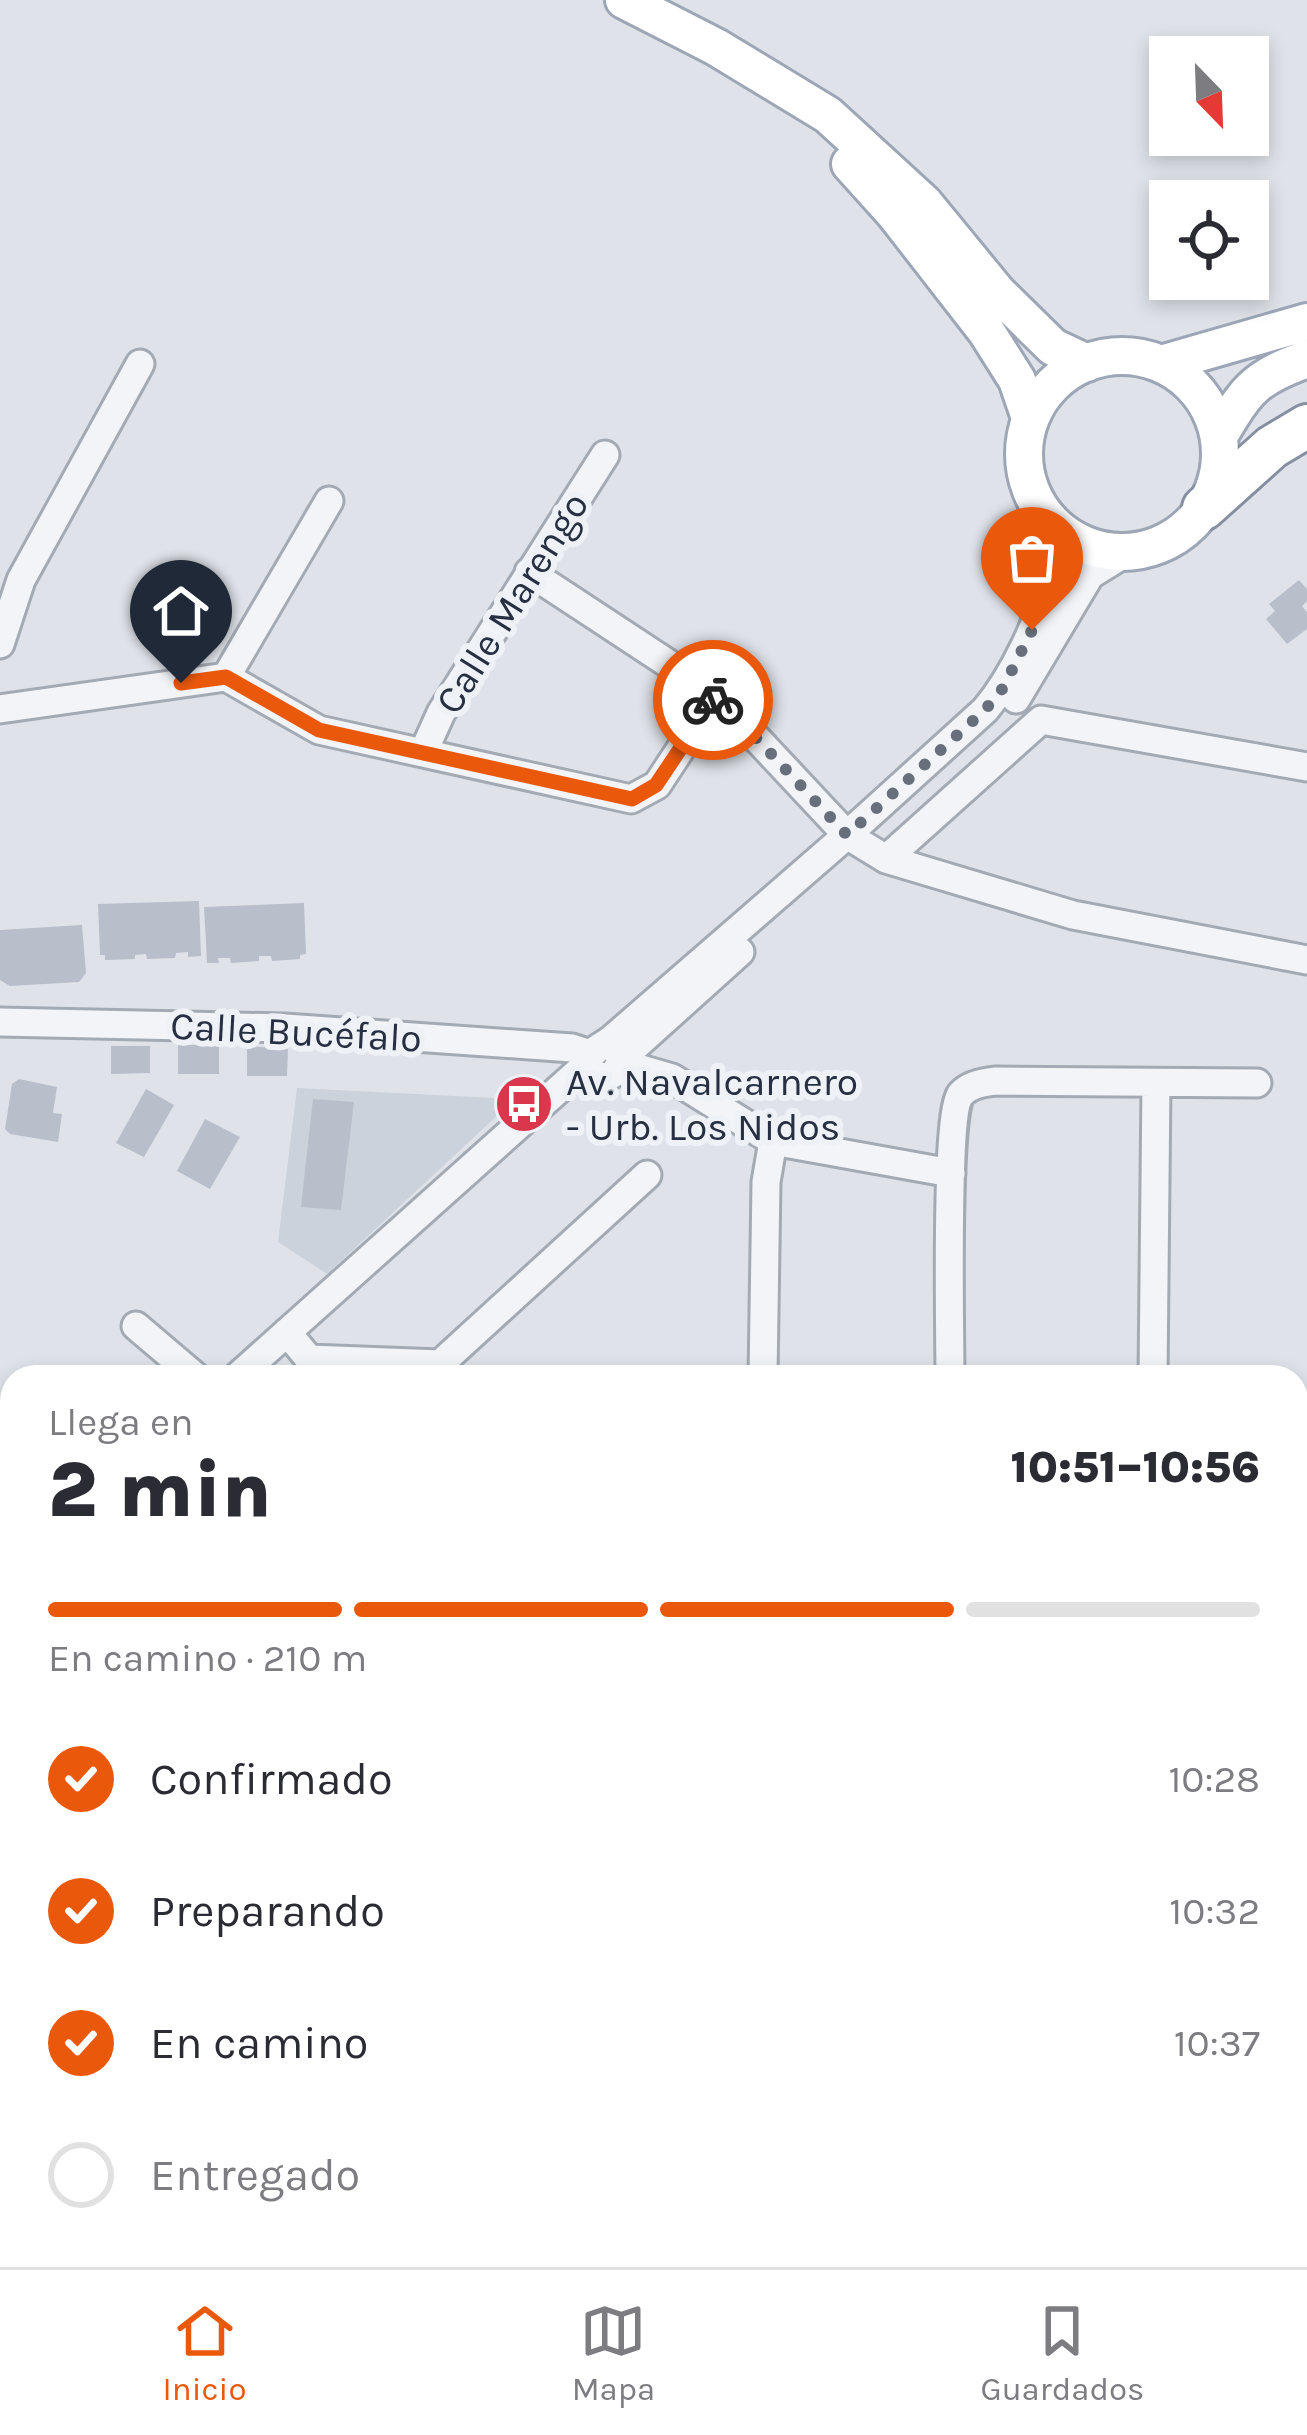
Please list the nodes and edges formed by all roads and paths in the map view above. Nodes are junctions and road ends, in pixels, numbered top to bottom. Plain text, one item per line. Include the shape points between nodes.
1 (624, 0) edge
2 (747, 67) junction
3 (1307, 322) edge
4 (1307, 359) edge
5 (1087, 362) junction
6 (140, 364) dead end
7 (1162, 364) junction
8 (1030, 418) junction
9 (1307, 426) edge
10 (1219, 436) junction
11 (604, 455) dead end
12 (329, 501) dead end
13 (1204, 508) junction
14 (1045, 516) junction
15 (1127, 552) junction
16 (529, 572) junction
17 (0, 644) edge
18 (226, 677) junction
19 (716, 695) junction
20 (0, 709) edge
21 (423, 753) junction
22 (1307, 767) edge
23 (853, 839) junction
24 (886, 859) junction
25 (1307, 960) edge
26 (0, 1022) edge
27 (603, 1061) junction
28 (1156, 1083) junction
29 (1257, 1084) dead end
30 (773, 1141) junction
31 (951, 1173) junction
32 (647, 1175) dead end
33 (136, 1326) dead end
34 (293, 1339) junction
35 (182, 1365) edge
36 (255, 1365) edge
37 (273, 1365) edge
38 (374, 1365) edge
39 (446, 1365) edge
40 (763, 1365) edge
41 (950, 1365) edge
42 (1153, 1365) edge

1 - 2 main road
2 - 5 main road via 828,115 923,203 1053,347
2 - 8 main road via 896,214 986,331
3 - 7 main road
4 - 10 main road via 1245,393
5 - 7 main road via 1112,356
5 - 8 main road via 1043,395
6 - 17 street via 20,580
7 - 10 main road via 1199,393
8 - 14 main road via 1024,469
9 - 13 highway
10 - 13 main road via 1215,486
11 - 16 street, Calle Marengo
12 - 18 street
13 - 15 main road via 1171,539
14 - 15 main road via 1082,543
14 - 23 street via 1049,572 1003,688
15 - 23 street via 1090,575 1015,701
16 - 19 street
16 - 21 street, Calle Marengo
18 - 20 street
18 - 21 street via 319,730
19 - 21 street via 656,785 632,799
19 - 23 street
22 - 24 street via 1041,720
23 - 24 street
23 - 27 street
24 - 25 street via 1073,915
26 - 27 street, Calle Bucéfalo via 285,1028 572,1048
27 - 30 street, Calle Bucéfalo via 672,1078
27 - 34 street
28 - 29 street
28 - 31 street via 980,1083 955,1107
28 - 42 street
30 - 31 street
30 - 40 street
31 - 41 street
32 - 39 street
33 - 35 street
34 - 36 street
34 - 37 street
34 - 38 street via 309,1359

